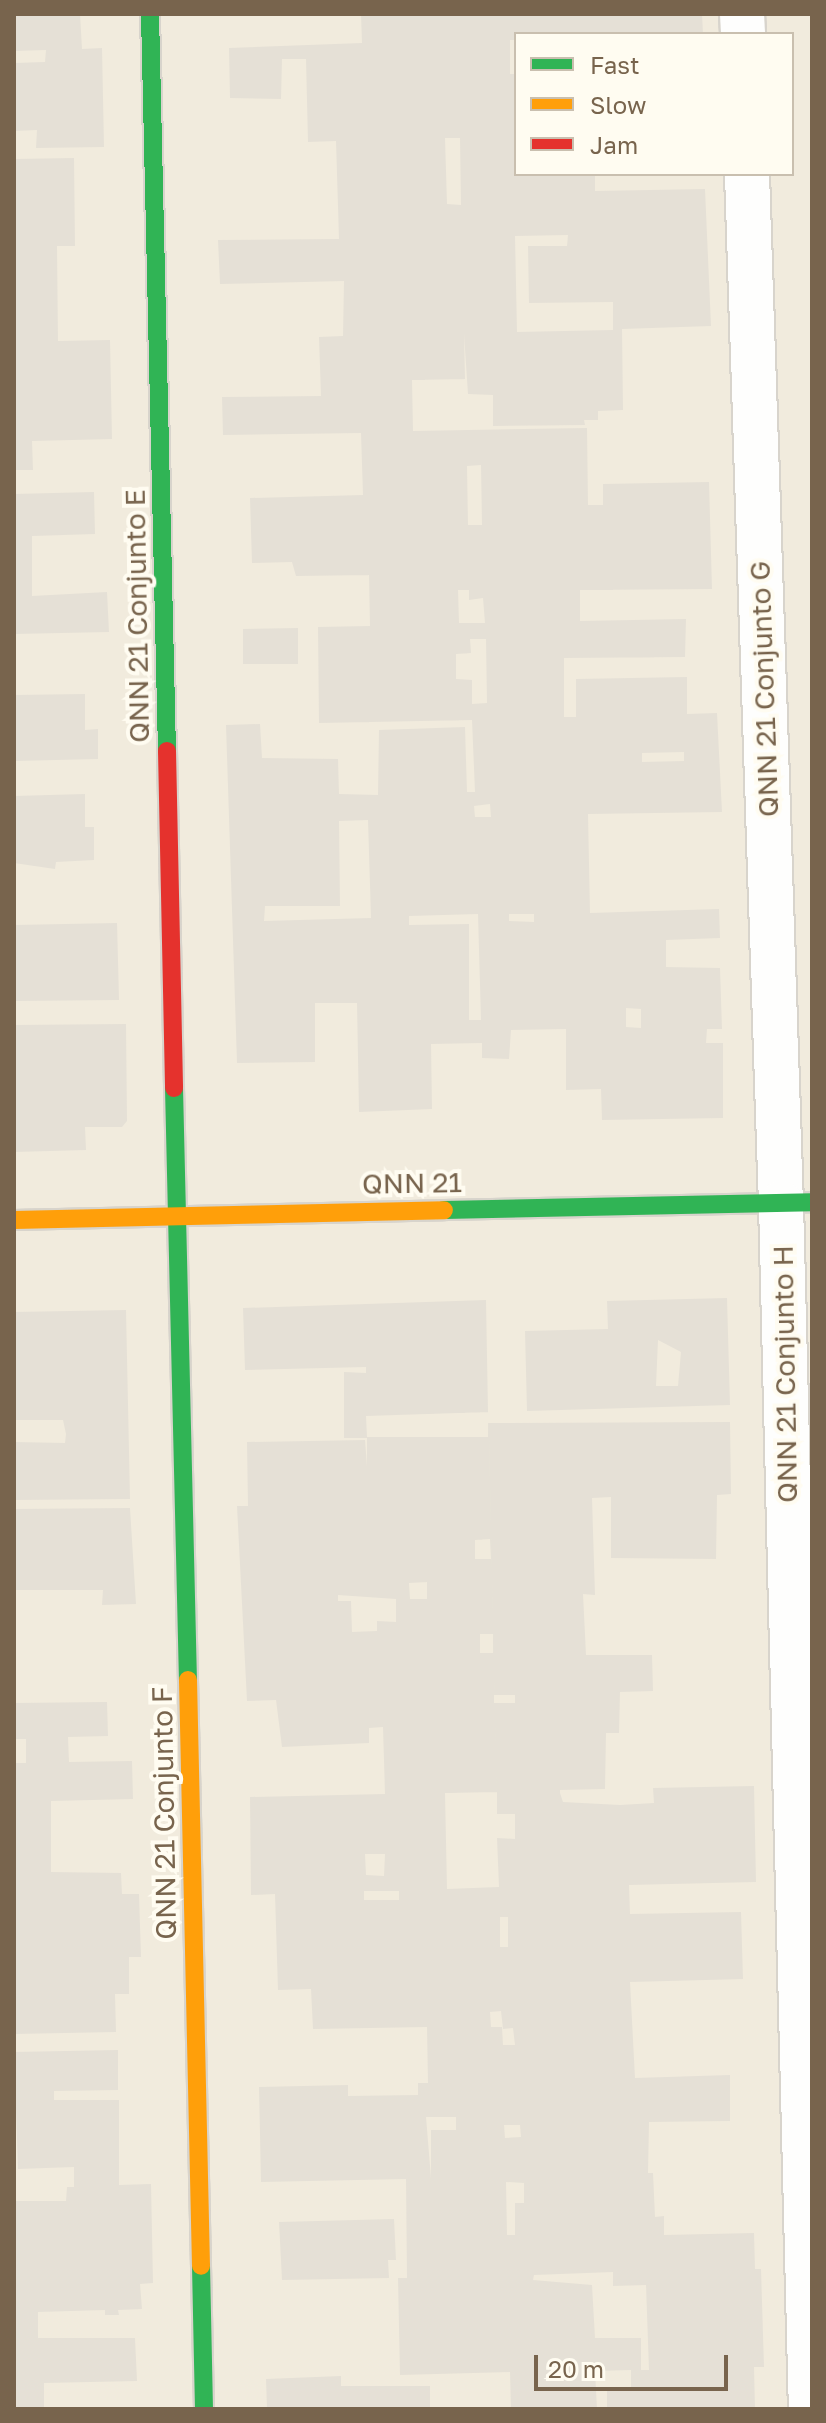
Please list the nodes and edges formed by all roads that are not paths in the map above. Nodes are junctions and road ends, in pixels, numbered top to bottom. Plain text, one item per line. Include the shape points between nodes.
1 (150, 14) edge
2 (747, 176) edge
3 (796, 1203) edge
4 (180, 1216) junction
5 (14, 1220) edge
6 (204, 2409) edge
7 (811, 2409) edge

1 - 4 street, QNN 21 Conjunto E
2 - 3 street, QNN 21 Conjunto G
3 - 4 street, QNN 21
3 - 7 street, QNN 21 Conjunto H
4 - 5 street, QNN 21
4 - 6 street, QNN 21 Conjunto F

